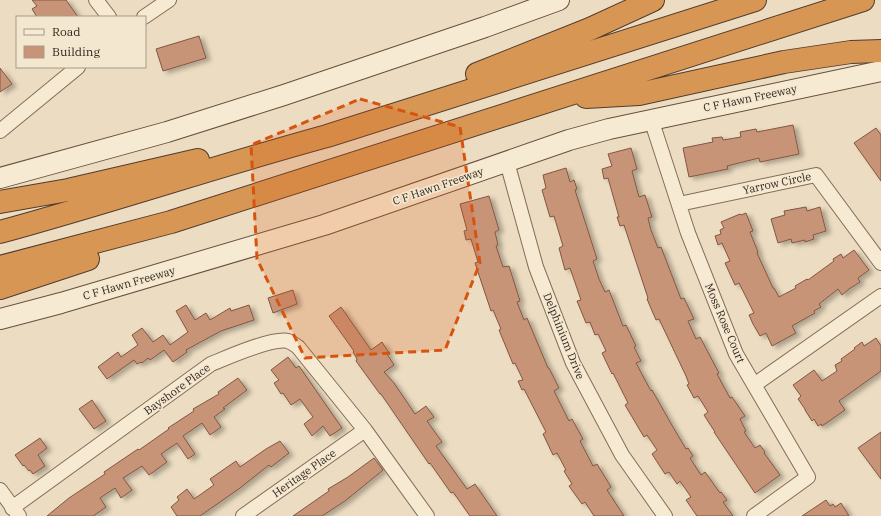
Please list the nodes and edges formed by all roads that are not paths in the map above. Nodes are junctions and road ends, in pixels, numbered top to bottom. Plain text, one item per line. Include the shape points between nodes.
1 (96, 0) edge
2 (169, 0) edge
3 (559, 0) edge
4 (653, 0) edge
5 (755, 0) edge
6 (863, 0) edge
7 (108, 16) edge
8 (145, 16) edge
9 (881, 50) edge
10 (77, 68) edge
11 (881, 71) edge
12 (553, 99) junction
13 (398, 113) junction
14 (651, 119) junction
15 (0, 131) edge
16 (260, 155) junction
17 (507, 162) junction
18 (0, 178) edge
19 (0, 202) edge
20 (678, 204) junction
21 (171, 222) junction
22 (0, 232) edge
23 (881, 263) edge
24 (0, 267) edge
25 (0, 288) edge
26 (881, 296) edge
27 (0, 319) edge
28 (754, 385) junction
29 (365, 430) junction
30 (0, 490) edge
31 (16, 512) edge
32 (243, 516) edge
33 (427, 516) edge
34 (665, 516) edge
35 (754, 516) edge

1 - 7 street
2 - 8 street
3 - 18 main road via 284,95 167,132
4 - 13 highway via 583,32 454,83
5 - 13 highway
6 - 12 highway
9 - 12 highway via 784,62 638,94
10 - 15 street
11 - 14 main road, C F Hawn Freeway
12 - 21 highway
13 - 16 highway
14 - 17 main road, C F Hawn Freeway via 609,128
14 - 20 street, Moss Rose Court
16 - 19 highway via 225,154 68,190
16 - 22 highway
17 - 27 main road, C F Hawn Freeway via 324,225
17 - 34 street, Delphinium Drive via 536,267 573,363 622,455
20 - 23 street, Yarrow Circle via 816,175
20 - 28 street, Moss Rose Court via 736,354
21 - 24 highway
21 - 25 highway via 135,244
26 - 28 street
28 - 35 street, Moss Rose Court via 808,477
29 - 31 street, Bayshore Place via 298,347 289,341 280,340 211,364
29 - 32 street, Heritage Place
29 - 33 street, Bayshore Place
30 - 31 street

